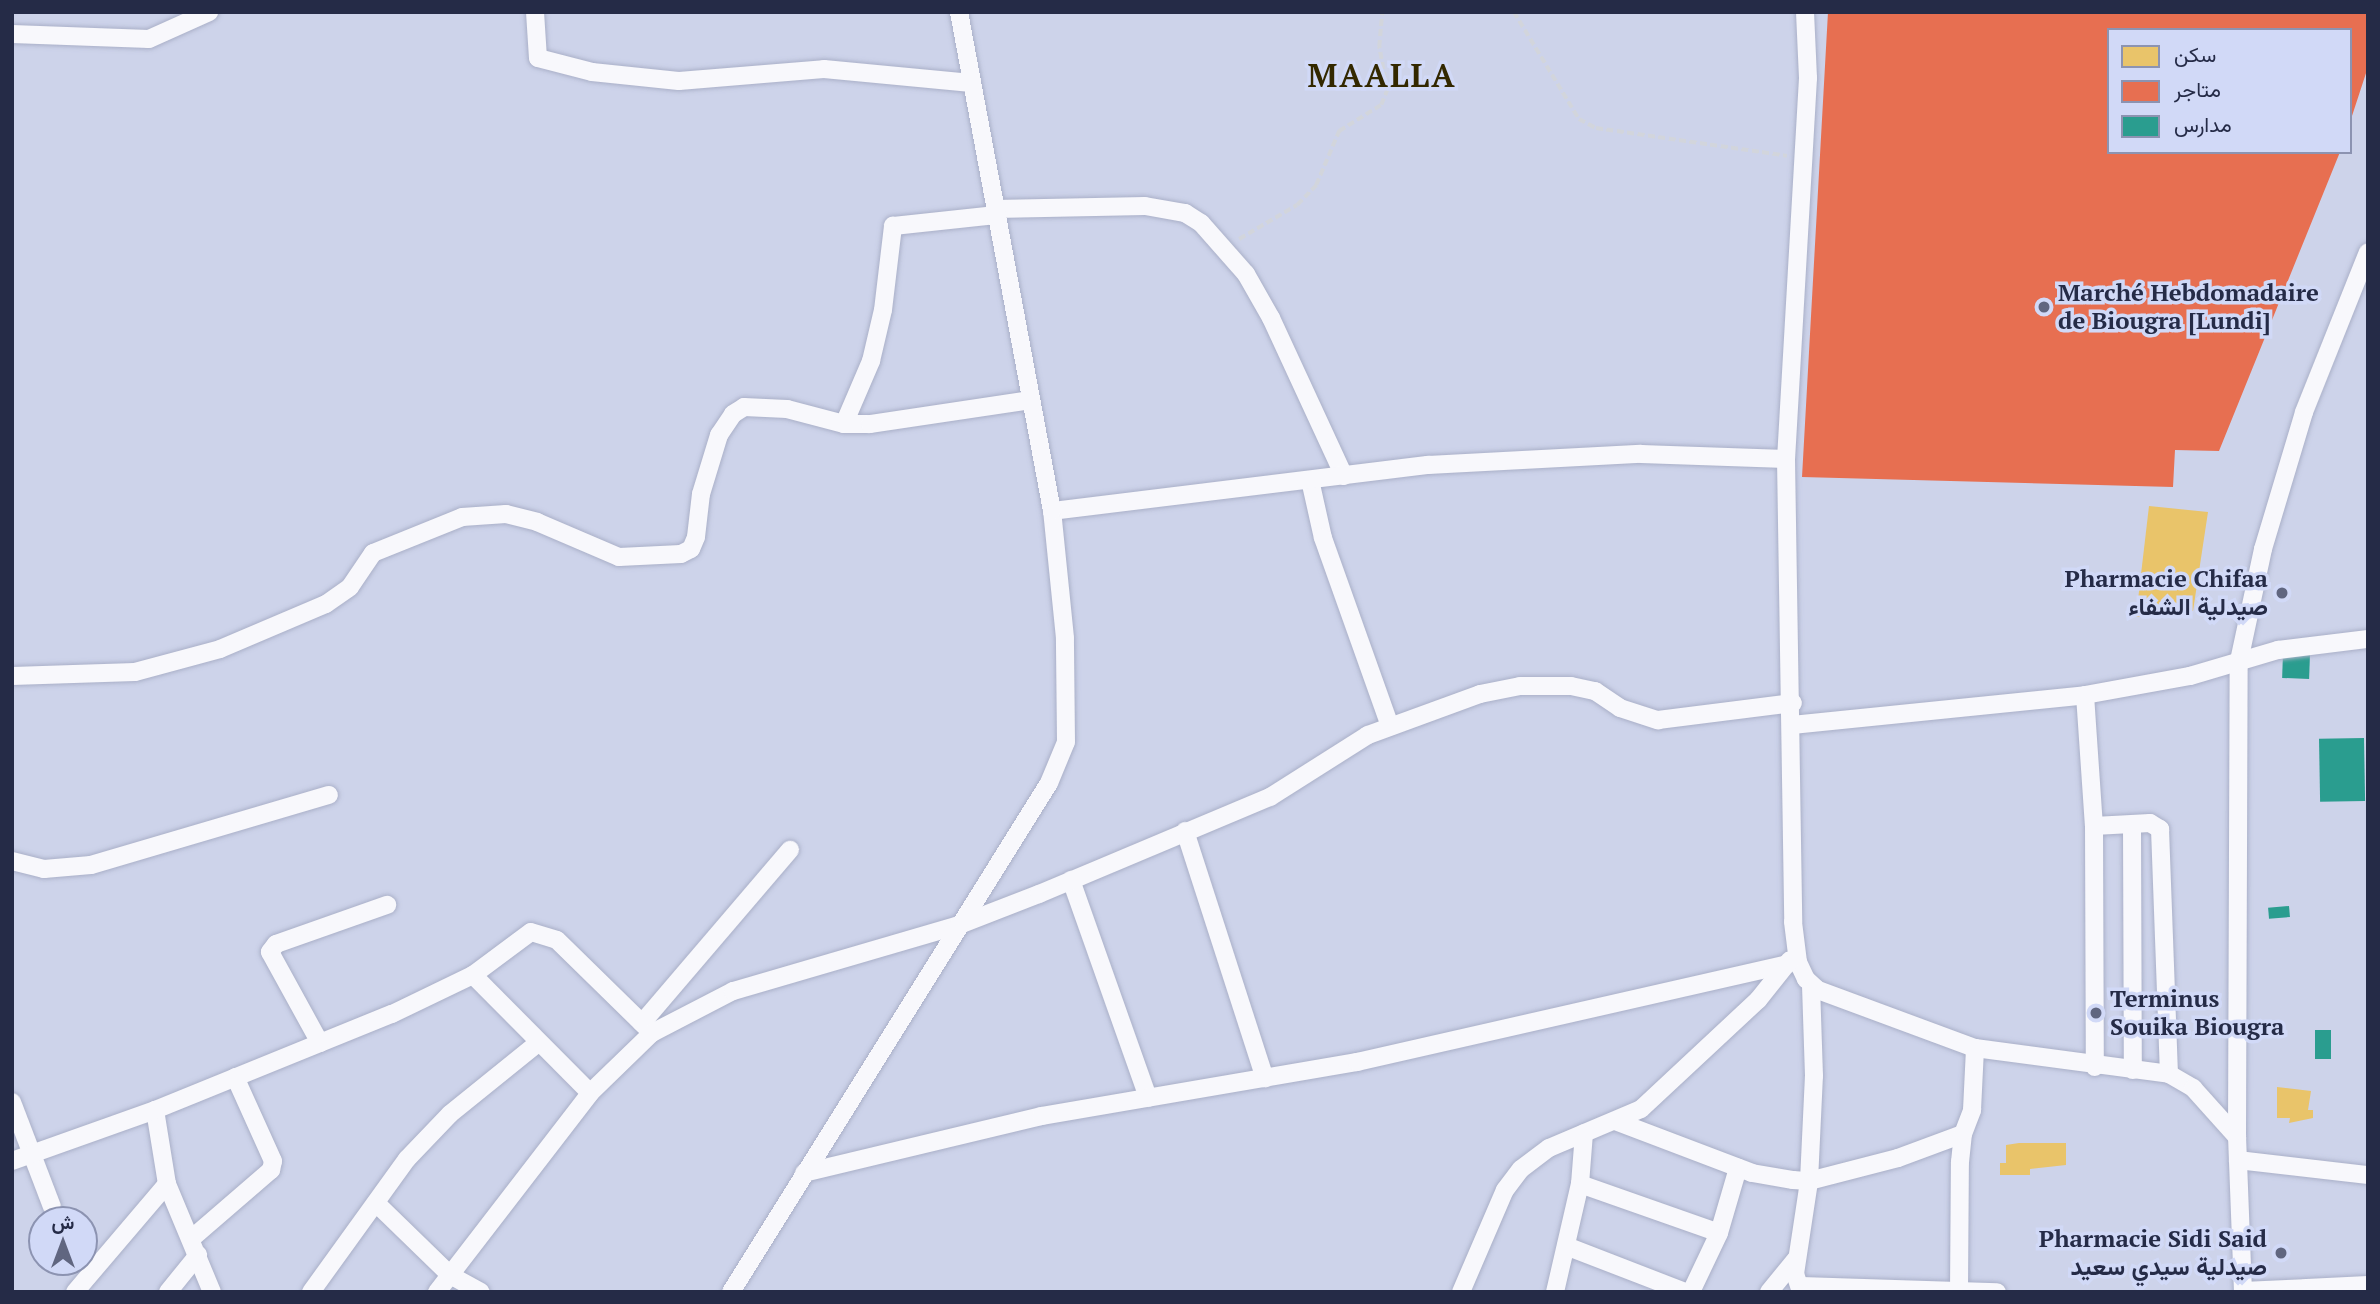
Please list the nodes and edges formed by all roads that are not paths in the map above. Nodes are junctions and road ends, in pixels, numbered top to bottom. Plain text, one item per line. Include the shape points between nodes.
1 (209, 12) edge
2 (535, 12) edge
3 (959, 12) edge
4 (1805, 12) edge
5 (12, 34) edge
6 (971, 83) junction
7 (995, 212) junction
8 (2368, 252) edge
9 (1030, 400) junction
10 (844, 424) junction
11 (1786, 459) junction
12 (1344, 476) junction
13 (1310, 480) junction
14 (1052, 511) junction
15 (2368, 639) edge
16 (2239, 661) junction
17 (12, 676) edge
18 (2085, 695) junction
19 (1793, 703) junction
20 (1792, 725) junction
21 (1390, 726) junction
22 (329, 795) dead end
23 (2094, 826) junction
24 (2132, 826) junction
25 (1185, 831) junction
26 (790, 850) dead end
27 (12, 861) edge
28 (1071, 880) junction
29 (387, 905) dead end
30 (959, 925) junction
31 (1794, 947) junction
32 (1788, 964) junction
33 (473, 975) junction
34 (1811, 985) junction
35 (647, 1028) junction
36 (320, 1043) junction
37 (538, 1043) junction
38 (1975, 1048) junction
39 (2095, 1067) junction
40 (2133, 1070) junction
41 (2169, 1074) junction
42 (235, 1077) junction
43 (1265, 1078) junction
44 (590, 1093) junction
45 (1148, 1098) junction
46 (12, 1102) edge
47 (155, 1110) junction
48 (1618, 1122) junction
49 (1584, 1133) junction
50 (1963, 1134) junction
51 (2237, 1137) junction
52 (31, 1154) junction
53 (2238, 1160) junction
54 (12, 1161) edge
55 (1738, 1168) junction
56 (804, 1173) junction
57 (2368, 1175) edge
58 (1809, 1181) junction
59 (167, 1184) junction
60 (1580, 1184) junction
61 (376, 1203) junction
62 (52, 1206) edge
63 (1718, 1233) junction
64 (1566, 1246) junction
65 (195, 1247) junction
66 (1796, 1259) junction
67 (450, 1275) junction
68 (2368, 1285) edge
69 (1801, 1289) edge
70 (1958, 1291) edge
71 (2244, 1291) edge
72 (75, 1292) edge
73 (168, 1292) edge
74 (212, 1292) edge
75 (311, 1292) edge
76 (437, 1292) edge
77 (481, 1292) edge
78 (732, 1292) edge
79 (1461, 1292) edge
80 (1555, 1292) edge
81 (1685, 1292) edge
82 (1691, 1292) edge
83 (1769, 1292) edge
84 (1997, 1292) edge

1 - 5 street via 149,39
2 - 6 street via 538,58 592,72 679,81 824,69
3 - 6 street
4 - 11 street via 1808,78
6 - 7 street
7 - 9 street
7 - 10 street via 893,226 883,310 871,361
7 - 12 street via 1096,205 1171,209 1201,223 1226,249 1271,318
8 - 16 street via 2304,412 2263,549
9 - 10 street
9 - 14 street
10 - 17 street via 765,406 733,414 710,460 696,537 691,549 681,554 620,557 517,517 462,517 373,553 350,587 326,604 220,649 135,672
11 - 12 street via 1641,454 1539,458
11 - 19 street
12 - 13 street
13 - 14 street
13 - 21 street via 1323,538
14 - 30 street via 1066,663 1066,742 1049,783
15 - 16 street via 2278,650
16 - 18 street via 2190,676
16 - 51 street
18 - 20 street
18 - 23 street
19 - 20 street
19 - 21 street via 1658,720 1620,708 1595,691 1551,683 1480,694
20 - 31 street
21 - 25 street via 1270,797
22 - 27 street via 91,865 44,869
23 - 24 street
23 - 39 street
24 - 40 street
24 - 41 street via 2150,823 2160,829
25 - 28 street
25 - 43 street
26 - 35 street
28 - 30 street
28 - 45 street
29 - 36 street via 275,944 271,952
30 - 35 street via 733,991
30 - 56 street
31 - 32 street
31 - 34 street
32 - 43 street via 1478,1037
32 - 48 street via 1758,1000 1662,1091
33 - 35 street via 519,937 542,932 557,940
33 - 36 street
33 - 37 street
34 - 38 street via 1845,1002
34 - 58 street via 1814,1076
35 - 44 street
36 - 42 street
37 - 44 street
37 - 61 street via 450,1114 407,1159
38 - 39 street
38 - 50 street via 1972,1111
39 - 40 street
40 - 41 street
41 - 51 street via 2193,1088
42 - 47 street
42 - 65 street via 273,1161 271,1170
43 - 45 street
44 - 67 street
45 - 56 street via 1041,1116
46 - 52 street
47 - 52 street
47 - 59 street
48 - 49 street
48 - 55 street
49 - 60 street
49 - 79 street via 1549,1148 1521,1169 1504,1190
50 - 58 street via 1898,1158
50 - 70 street
51 - 53 street
52 - 54 street
52 - 62 street
53 - 57 street
53 - 71 street
55 - 58 street via 1777,1179
55 - 63 street
56 - 78 street
58 - 66 street
59 - 65 street
59 - 72 street
60 - 63 street
60 - 64 street
61 - 67 street
61 - 75 street
63 - 82 street
64 - 80 street
64 - 81 street
65 - 73 street
65 - 74 street
66 - 69 street
66 - 83 street
67 - 76 street
67 - 77 street
68 - 71 street
69 - 70 street
70 - 84 street

